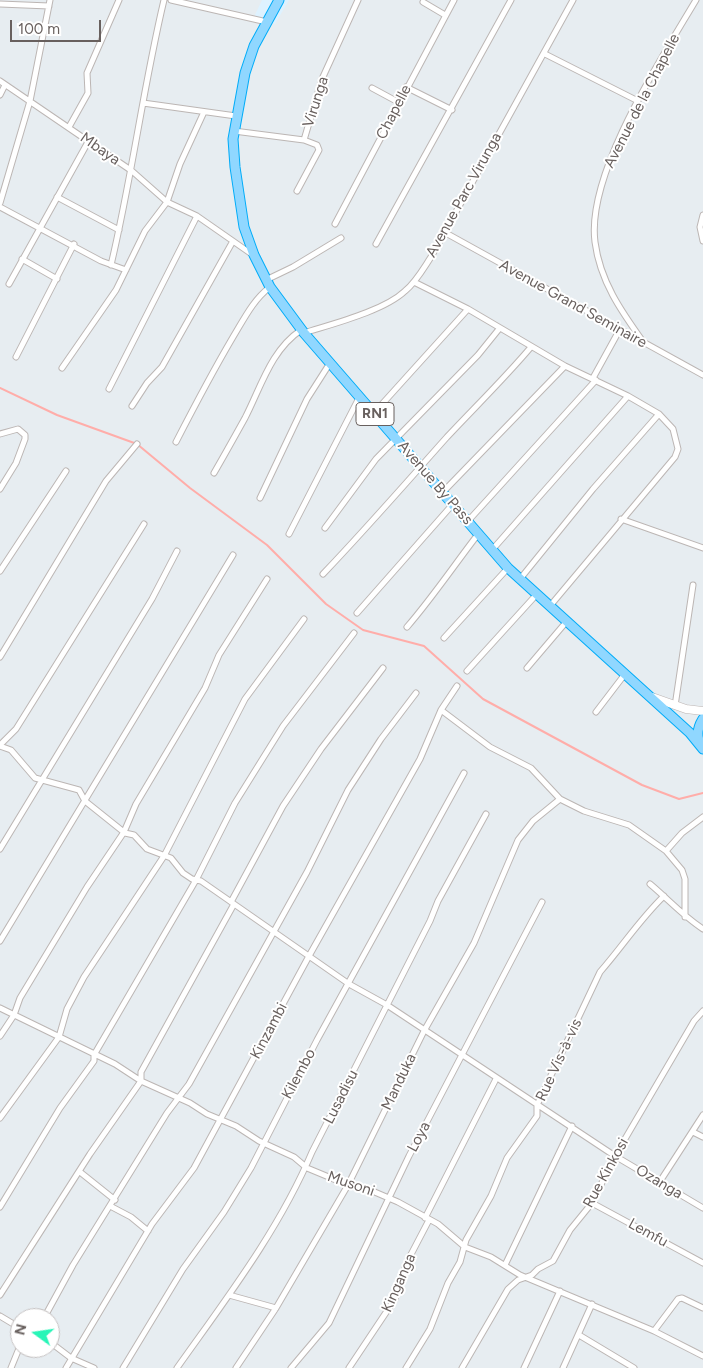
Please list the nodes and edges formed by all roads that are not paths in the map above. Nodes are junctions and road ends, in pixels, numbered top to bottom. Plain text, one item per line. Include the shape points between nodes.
1 (119, 0) edge
2 (164, 0) edge
3 (172, 0) edge
4 (279, 0) edge
5 (358, 0) edge
6 (454, 0) edge
7 (511, 0) edge
8 (574, 0) edge
9 (696, 0) edge
10 (423, 2) dead end
11 (49, 3) edge
12 (0, 4) edge
13 (445, 15) junction
14 (267, 22) junction
15 (545, 54) junction
16 (2, 83) edge
17 (406, 87) junction
18 (372, 88) dead end
19 (0, 95) edge
20 (30, 101) junction
21 (638, 101) junction
22 (398, 102) junction
23 (143, 103) junction
24 (452, 110) junction
25 (204, 112) junction
26 (236, 116) junction
27 (69, 127) junction
28 (234, 132) junction
29 (304, 140) junction
30 (88, 142) junction
31 (132, 171) junction
32 (297, 191) dead end
33 (57, 197) junction
34 (0, 202) edge
35 (167, 202) junction
36 (0, 207) edge
37 (703, 215) edge
38 (197, 216) junction
39 (335, 224) dead end
40 (41, 227) junction
41 (119, 230) junction
42 (444, 232) junction
43 (341, 238) dead end
44 (233, 241) junction
45 (703, 241) edge
46 (74, 244) junction
47 (376, 244) dead end
48 (254, 255) junction
49 (22, 259) junction
50 (111, 265) junction
51 (126, 270) junction
52 (57, 279) junction
53 (414, 282) junction
54 (9, 284) dead end
55 (268, 284) junction
56 (468, 309) junction
57 (499, 329) junction
58 (620, 329) junction
59 (302, 332) junction
60 (644, 343) junction
61 (530, 347) junction
62 (16, 357) dead end
63 (330, 363) junction
64 (564, 366) junction
65 (62, 368) dead end
66 (703, 375) edge
67 (595, 379) junction
68 (109, 389) dead end
69 (360, 396) junction
70 (628, 396) junction
71 (132, 406) dead end
72 (374, 413) junction
73 (659, 414) junction
74 (0, 434) edge
75 (396, 438) junction
76 (176, 442) dead end
77 (138, 444) dead end
78 (421, 466) junction
79 (66, 471) dead end
80 (214, 472) dead end
81 (0, 489) edge
82 (443, 492) junction
83 (260, 498) dead end
84 (453, 503) junction
85 (621, 519) junction
86 (469, 520) junction
87 (144, 524) dead end
88 (326, 528) dead end
89 (479, 533) junction
90 (289, 534) dead end
91 (703, 548) edge
92 (492, 550) junction
93 (177, 551) dead end
94 (233, 555) dead end
95 (508, 568) junction
96 (0, 571) edge
97 (323, 574) dead end
98 (267, 579) dead end
99 (520, 579) junction
100 (693, 585) dead end
101 (538, 594) junction
102 (550, 606) junction
103 (357, 613) dead end
104 (304, 619) dead end
105 (567, 621) junction
106 (407, 627) dead end
107 (354, 633) dead end
108 (444, 638) dead end
109 (0, 657) edge
110 (383, 668) dead end
111 (527, 668) dead end
112 (467, 671) dead end
113 (625, 674) junction
114 (457, 686) dead end
115 (416, 693) dead end
116 (649, 695) junction
117 (676, 706) junction
118 (441, 710) junction
119 (596, 712) dead end
120 (703, 712) edge
121 (703, 719) edge
122 (0, 745) edge
123 (702, 749) edge
124 (464, 773) dead end
125 (41, 779) junction
126 (560, 799) junction
127 (85, 801) junction
128 (486, 814) dead end
129 (703, 817) edge
130 (124, 832) junction
131 (0, 849) edge
132 (666, 851) junction
133 (164, 856) junction
134 (196, 880) junction
135 (650, 884) dead end
136 (664, 896) junction
137 (542, 902) dead end
138 (233, 903) junction
139 (685, 918) junction
140 (703, 929) edge
141 (274, 932) junction
142 (0, 942) edge
143 (310, 956) junction
144 (350, 984) junction
145 (387, 1005) junction
146 (0, 1008) edge
147 (703, 1011) edge
148 (14, 1015) junction
149 (424, 1030) junction
150 (0, 1036) edge
151 (59, 1037) junction
152 (94, 1055) junction
153 (462, 1055) junction
154 (496, 1078) junction
155 (141, 1081) junction
156 (178, 1099) junction
157 (537, 1105) junction
158 (703, 1115) edge
159 (0, 1118) edge
160 (221, 1120) junction
161 (572, 1126) junction
162 (693, 1132) junction
163 (703, 1137) edge
164 (265, 1143) junction
165 (615, 1156) junction
166 (307, 1168) junction
167 (80, 1172) junction
168 (659, 1183) junction
169 (348, 1186) junction
170 (390, 1198) junction
171 (115, 1200) junction
172 (592, 1203) junction
173 (0, 1207) edge
174 (112, 1207) junction
175 (703, 1208) edge
176 (427, 1219) junction
177 (148, 1231) junction
178 (465, 1247) junction
179 (703, 1263) edge
180 (505, 1265) junction
181 (525, 1278) junction
182 (560, 1291) junction
183 (230, 1295) junction
184 (0, 1296) edge
185 (592, 1304) junction
186 (50, 1308) edge
187 (276, 1308) junction
188 (703, 1308) edge
189 (654, 1331) junction
190 (579, 1335) junction
191 (60, 1350) edge
192 (703, 1356) edge
193 (71, 1358) junction
194 (66, 1368) edge
195 (94, 1368) edge
196 (123, 1368) edge
197 (177, 1368) edge
198 (236, 1368) edge
199 (291, 1368) edge
200 (349, 1368) edge
201 (406, 1368) edge
202 (462, 1368) edge
203 (524, 1368) edge
204 (563, 1368) edge
205 (634, 1368) edge

1 - 27 street via 87,73 88,92
2 - 23 street via 148,64
3 - 14 street
4 - 14 highway, Avenue By Pass / RN1
5 - 29 street, Virunga via 322,79
6 - 13 street, Chapelle
7 - 24 street
8 - 15 street, Avenue Parc Virunga
9 - 21 street, Avenue de la Chapelle
10 - 13 street
11 - 12 street
11 - 20 street
13 - 17 street, Chapelle
14 - 26 highway, Avenue By Pass / RN1 via 245,73
15 - 21 street
15 - 42 street, Avenue Parc Virunga
16 - 19 street
16 - 20 street, Mbaya
17 - 22 street, Chapelle
17 - 24 street
18 - 22 street
20 - 27 street, Mbaya
20 - 34 street
21 - 60 street, Avenue de la Chapelle via 604,176 594,218 595,242 612,298
22 - 39 street, Chapelle
23 - 25 street
23 - 31 street
24 - 47 street
25 - 26 street
25 - 35 street
26 - 28 highway, Avenue By Pass / RN1
27 - 30 street, Mbaya
28 - 29 street, Virunga
28 - 48 highway, Avenue By Pass / RN1 via 235,167 243,219
29 - 32 street via 317,145 319,150
30 - 31 street, Mbaya
30 - 33 street
31 - 35 street, Mbaya
31 - 41 street
33 - 40 street
33 - 41 street
35 - 38 street, Mbaya
35 - 51 street via 145,231
36 - 40 street
37 - 45 street via 700,227
38 - 44 street, Mbaya
38 - 68 street
40 - 46 street
40 - 49 street
41 - 50 street
42 - 53 street, Avenue Parc Virunga
42 - 58 street, Avenue Grand Seminaire
43 - 55 street
44 - 48 street, Mbaya
44 - 71 street via 162,367
46 - 50 street
46 - 52 street
48 - 55 highway, Avenue By Pass / RN1
49 - 52 street
49 - 54 street
50 - 51 street
51 - 65 street via 116,290
52 - 62 street
53 - 56 street
53 - 59 street, Avenue Parc Virunga via 386,304
55 - 59 highway, Avenue By Pass / RN1
55 - 76 street via 245,316
56 - 57 street
56 - 72 street
57 - 61 street
57 - 75 street via 478,355
58 - 60 street, Avenue Grand Seminaire
58 - 67 street
59 - 63 highway, Avenue By Pass / RN1
59 - 80 street via 283,346 272,362
60 - 66 street, Avenue Grand Seminaire
61 - 64 street
61 - 78 street
63 - 69 highway, Avenue By Pass / RN1
63 - 83 street via 307,399
64 - 67 street
64 - 82 street
67 - 70 street
67 - 86 street
69 - 72 highway, Avenue By Pass / RN1
69 - 90 street
70 - 73 street
70 - 92 street
72 - 75 highway, Avenue By Pass / RN1
73 - 85 street via 673,429 678,449 675,457
73 - 99 street
74 - 81 street via 18,429 25,439 16,463
75 - 78 highway, Avenue By Pass / RN1
75 - 88 street via 376,459
77 - 109 street via 106,481
78 - 82 highway, Avenue By Pass / RN1
78 - 97 street via 374,522
79 - 96 street
82 - 84 highway, Avenue By Pass / RN1
84 - 86 highway, Avenue By Pass / RN1
84 - 103 street
85 - 91 street
85 - 102 street
86 - 89 highway, Avenue By Pass / RN1
87 - 122 street via 16,729
89 - 92 highway, Avenue By Pass / RN1
89 - 106 street
92 - 95 highway, Avenue By Pass / RN1
93 - 125 street via 152,599
94 - 127 street
95 - 99 highway, Avenue By Pass / RN1
95 - 108 street
98 - 130 street via 219,655 205,688 136,804
99 - 101 highway, Avenue By Pass / RN1
100 - 117 street
101 - 102 highway, Avenue By Pass / RN1
101 - 112 street
102 - 105 highway, Avenue By Pass / RN1
104 - 133 street via 245,699
105 - 111 street
105 - 113 highway, Avenue By Pass / RN1
107 - 134 street via 283,726 235,803
110 - 138 street via 283,806
113 - 116 highway, Avenue By Pass / RN1
113 - 119 street
114 - 118 street, Kinzambi
115 - 141 street via 348,790
116 - 117 street
116 - 123 highway, Avenue By Pass / RN1 via 690,733
117 - 120 street
118 - 126 street via 490,747 531,768
118 - 143 street, Kinzambi via 420,759
121 - 123 highway via 697,737
122 - 125 street via 11,750 32,775
124 - 144 street, Kilembo
125 - 127 street, Ozanga via 79,790
125 - 131 street
126 - 132 street via 629,825
126 - 149 street, Manduka via 533,821 518,840 474,943
127 - 130 street, Ozanga
127 - 142 street
128 - 145 street, Lusadisu via 438,901
129 - 132 street via 682,832
130 - 133 street, Ozanga via 134,835 145,848
130 - 148 street via 87,886 20,998
132 - 139 street via 682,870 685,879
133 - 134 street, Ozanga via 171,858 183,873
133 - 151 street via 84,977 67,1009
134 - 138 street, Ozanga
134 - 152 street
135 - 136 street
136 - 139 street
136 - 157 street, Rue Vis-à-vis via 600,972
137 - 153 street, Loya
138 - 141 street, Ozanga
138 - 155 street via 142,1072
139 - 140 street
141 - 143 street, Ozanga
141 - 156 street via 190,1084
143 - 144 street, Ozanga
143 - 160 street, Kinzambi
144 - 145 street, Ozanga
144 - 164 street, Kilembo via 317,1040
145 - 149 street, Ozanga
145 - 166 street, Lusadisu via 312,1152
146 - 148 street, Musoni
147 - 165 street, Rue Kinkosi via 694,1020
148 - 150 street
148 - 151 street, Musoni
149 - 153 street, Ozanga
149 - 169 street, Manduka
151 - 152 street, Musoni
151 - 159 street
152 - 155 street, Musoni
152 - 173 street via 94,1061 60,1108
153 - 154 street, Ozanga
153 - 170 street, Loya via 408,1156
154 - 157 street, Ozanga
154 - 176 street, Kinganga
155 - 156 street, Musoni
155 - 167 street
156 - 160 street, Musoni
156 - 171 street
157 - 161 street, Ozanga
157 - 178 street, Rue Vis-à-vis via 537,1116 507,1158
158 - 162 street
160 - 164 street, Musoni
160 - 177 street, Kinzambi via 194,1168
161 - 165 street, Ozanga
161 - 180 street
162 - 163 street
162 - 168 street
164 - 166 street, Musoni via 294,1157
164 - 196 street, Kilembo
165 - 168 street, Ozanga
165 - 172 street, Rue Kinkosi
166 - 169 street, Musoni
166 - 183 street, Lusadisu
167 - 171 street
167 - 184 street
168 - 175 street, Ozanga
169 - 170 street, Musoni
169 - 187 street, Manduka
170 - 176 street, Musoni
170 - 199 street, Loya via 329,1323
171 - 174 street
172 - 179 street, Lemfu
172 - 181 street, Rue Kinkosi via 570,1230 553,1261
174 - 177 street
174 - 186 street
176 - 178 street, Musoni via 448,1231
176 - 200 street, Kinganga via 406,1264 395,1299
177 - 193 street, Kinzambi
178 - 180 street, Musoni via 478,1250
178 - 201 street, Rue Vis-à-vis via 430,1328
180 - 181 street, Musoni
181 - 182 street, Musoni
181 - 202 street, Rue Kinkosi via 508,1289
182 - 185 street, Musoni
182 - 203 street
183 - 187 street
183 - 197 street, Lusadisu
185 - 189 street, Musoni
185 - 190 street
187 - 198 street, Manduka
188 - 189 street via 678,1299
189 - 192 street, Musoni
190 - 204 street
190 - 205 street
191 - 193 street
193 - 194 street, Kinzambi
193 - 195 street

